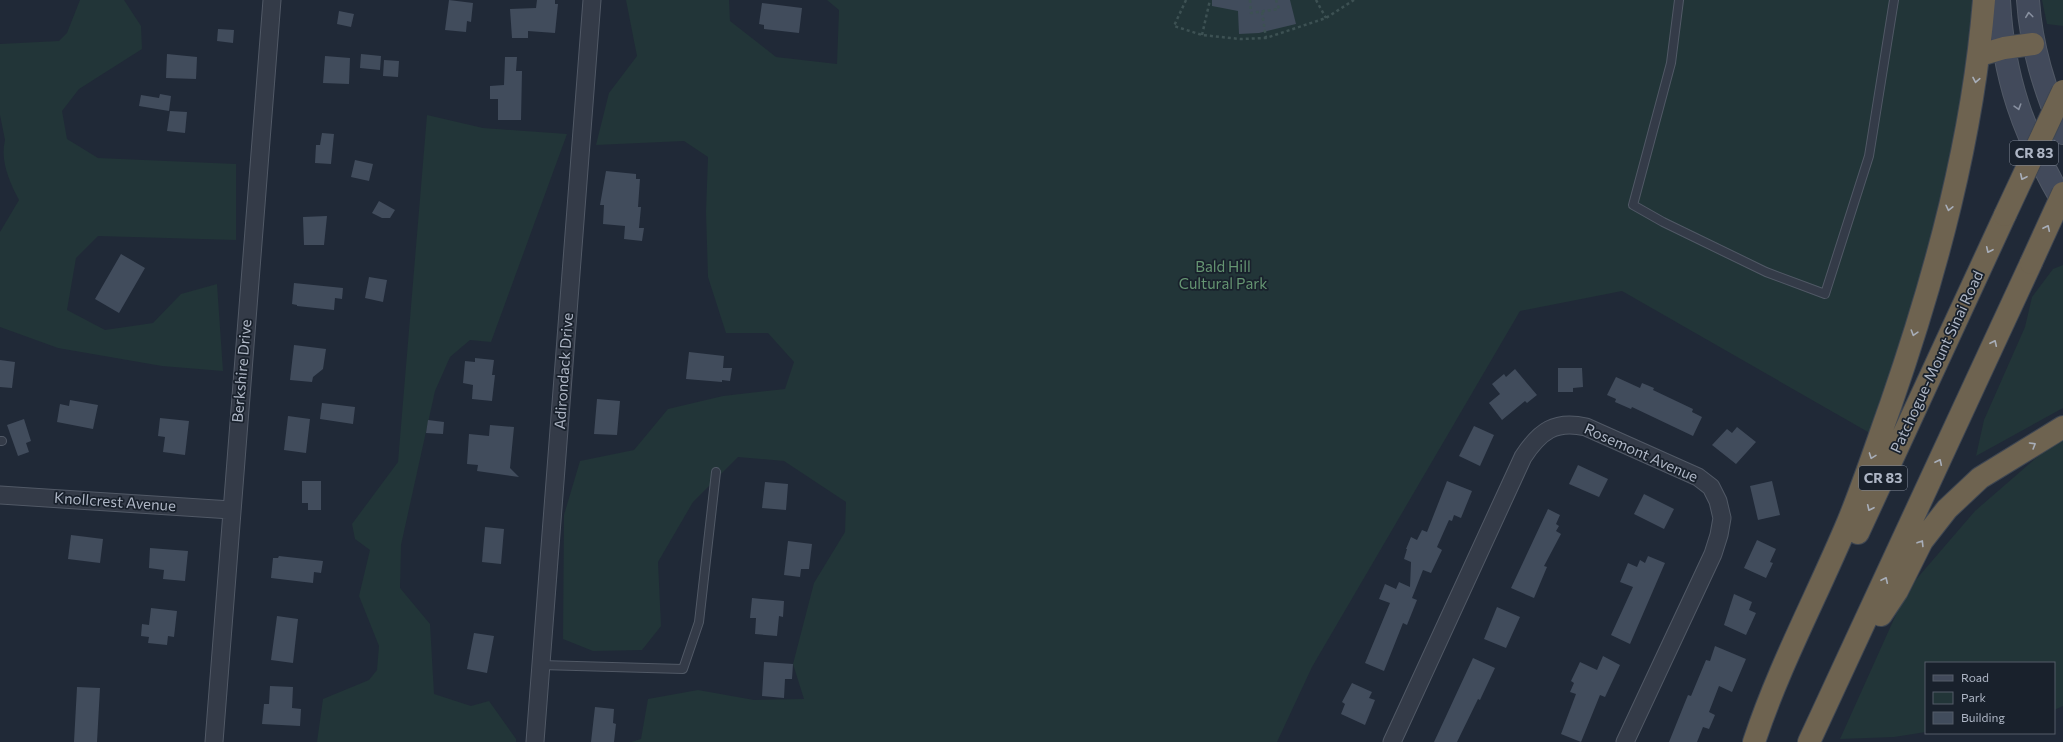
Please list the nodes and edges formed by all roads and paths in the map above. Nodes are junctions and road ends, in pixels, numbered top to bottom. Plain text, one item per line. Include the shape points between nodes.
1 (272, 0) edge
2 (592, 0) edge
3 (1186, 0) edge
4 (1210, 0) edge
5 (1250, 0) edge
6 (1276, 0) edge
7 (1316, 0) edge
8 (1354, 0) edge
9 (1679, 0) edge
10 (1894, 0) edge
11 (1984, 0) edge
12 (1999, 0) edge
13 (2028, 0) edge
14 (1262, 12) junction
15 (1326, 18) junction
16 (1202, 35) junction
17 (1266, 38) junction
18 (2033, 44) junction
19 (2004, 48) junction
20 (1980, 55) junction
21 (2063, 91) edge
22 (2063, 133) edge
23 (2063, 193) edge
24 (2063, 202) edge
25 (2063, 427) edge
26 (716, 472) dead end
27 (0, 495) edge
28 (231, 510) junction
29 (541, 665) junction
30 (1830, 697) junction
31 (214, 742) edge
32 (535, 742) edge
33 (1392, 742) edge
34 (1625, 742) edge
35 (1754, 742) edge
36 (1761, 742) edge
37 (1810, 742) edge

1 - 28 street, Berkshire Drive
2 - 29 street, Adirondack Drive
3 - 16 path via 1174,26
4 - 16 path
5 - 14 path via 1250,13
6 - 14 path via 1279,9
7 - 15 path
8 - 15 path
9 - 10 lane via 1672,63 1633,205 1766,272 1825,294 1869,156
11 - 20 highway
12 - 19 street
18 -> 13 street
14 - 17 path
15 - 17 path
16 - 17 path via 1240,39
18 - 19 highway
18 - 22 street via 2040,73
19 - 20 highway
19 -> 24 street via 2022,119 2033,146
20 -> 35 highway via 1944,232 1901,376 1848,521 1769,696
21 -> 36 highway, Patchogue-Mount Sinai Road / CR 83, bridge
30 -> 23 highway, CR 83, bridge
30 -> 25 highway via 1896,590 1922,541 1946,509 1980,478
26 - 29 lane via 699,622 683,669
27 - 28 street, Knollcrest Avenue
28 - 31 street, Berkshire Drive
29 - 32 street, Adirondack Drive
30 - 37 highway, CR 83
33 - 34 street, Rosemont Avenue via 1523,456 1539,437 1555,427 1571,424 1586,427 1698,477 1711,487 1722,518 1713,554

